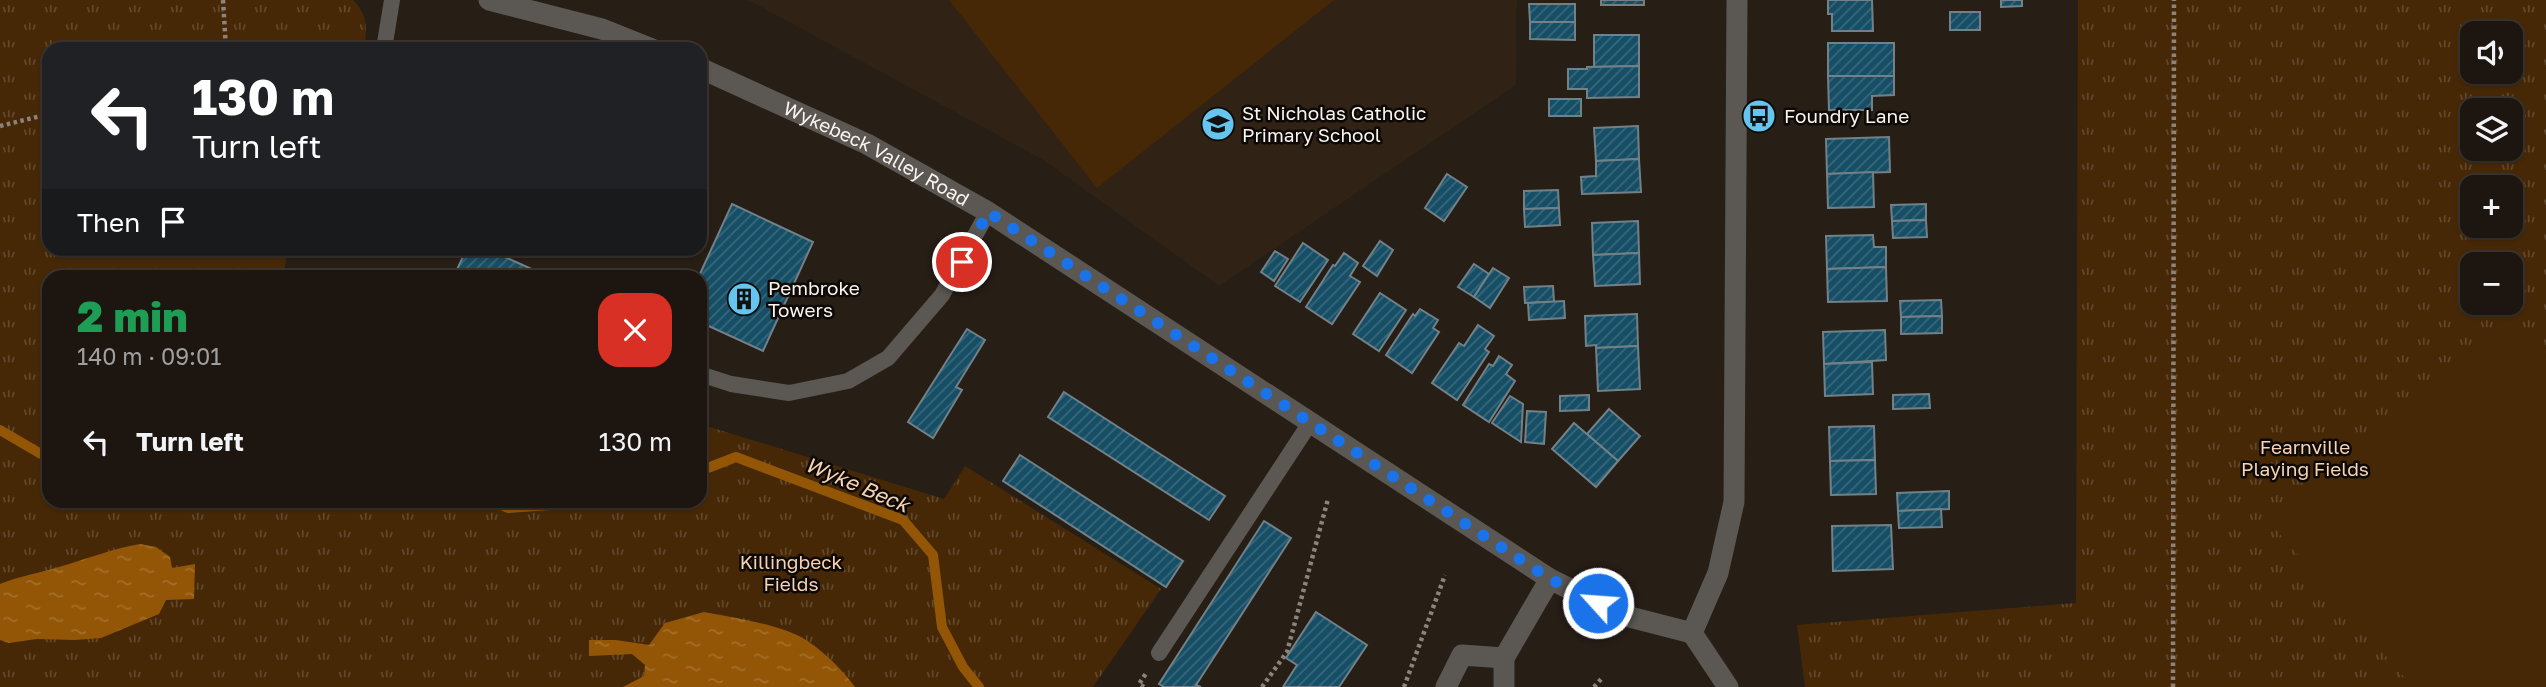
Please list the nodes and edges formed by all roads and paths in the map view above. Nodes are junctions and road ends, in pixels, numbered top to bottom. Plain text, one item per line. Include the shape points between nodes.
1 (223, 0) edge
2 (392, 0) edge
3 (489, 0) edge
4 (1737, 0) edge
5 (2174, 0) edge
6 (226, 42) edge
7 (385, 42) edge
8 (634, 42) edge
9 (707, 71) edge
10 (42, 116) edge
11 (0, 126) edge
12 (988, 212) junction
13 (707, 375) edge
14 (1310, 423) junction
15 (1328, 499) dead end
16 (1445, 575) dead end
17 (1550, 579) junction
18 (1692, 633) junction
19 (1159, 653) dead end
20 (1504, 658) junction
21 (1602, 678) dead end
22 (1262, 687) edge
23 (1404, 687) edge
24 (1446, 687) edge
25 (1504, 687) edge
26 (1594, 687) edge
27 (1728, 687) edge
28 (2173, 687) edge

1 - 6 path
2 - 7 lane
3 - 8 street
4 - 18 street via 1734,502 1718,573
5 - 28 path
9 - 12 street, Wykebeck Valley Road via 867,144
10 - 11 path
12 - 13 lane via 942,295 888,358 848,381 789,393
12 - 14 street, Wykebeck Valley Road
14 - 17 street, Wykebeck Valley Road
14 - 19 lane
15 - 22 path via 1287,652
16 - 23 path
17 - 18 street, Wykebeck Valley Road via 1622,615
17 - 20 street
18 - 27 street
20 - 24 street via 1462,655
20 - 25 street
21 - 26 path

